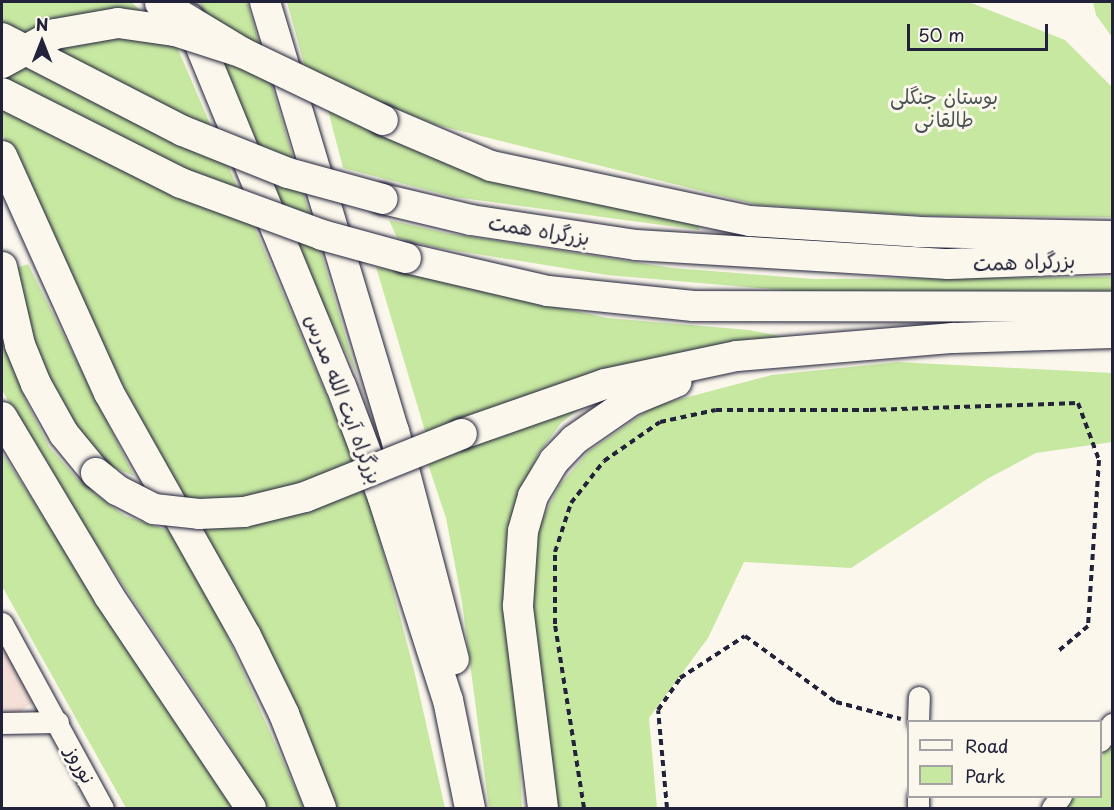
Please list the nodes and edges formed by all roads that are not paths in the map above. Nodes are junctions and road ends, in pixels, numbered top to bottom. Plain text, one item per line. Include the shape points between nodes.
1 (167, 2) edge
2 (265, 2) edge
3 (2, 38) edge
4 (243, 53) junction
5 (2, 63) edge
6 (2, 93) edge
7 (2, 156) edge
8 (1113, 236) edge
9 (1113, 258) edge
10 (2, 267) edge
11 (1113, 307) edge
12 (1113, 333) edge
13 (776, 355) junction
14 (2, 417) edge
15 (2, 623) edge
16 (919, 697) dead end
17 (913, 720) edge
18 (58, 722) junction
19 (2, 723) edge
20 (1113, 724) edge
21 (1102, 740) edge
22 (461, 754) junction
23 (103, 808) edge
24 (250, 808) edge
25 (321, 808) edge
26 (470, 808) edge
27 (543, 808) edge

1 - 4 highway, bridge
1 - 22 highway, بزرگراه آیت الله مدرس via 207,71 341,386 436,662
2 - 22 highway via 434,575 453,654
3 - 9 highway, بزرگراه همت, bridge via 183,132 288,173 471,220 636,245 948,264
4 - 5 highway, bridge via 175,31 118,23 55,34
4 - 8 highway, bridge via 491,166 750,221 918,232
6 - 11 highway, bridge via 181,183 322,236 548,291 693,306
7 - 25 highway via 109,393 246,636
10 - 13 highway, bridge via 20,345 64,434 96,473 117,490 154,509 199,514 244,512 305,497 564,397 653,372 736,356
12 - 13 highway via 942,339
13 - 27 highway via 675,382 632,400 574,440 554,461 533,496 523,531 518,606
14 - 24 highway via 109,596
15 - 18 lane, نوروز
16 - 17 lane
18 - 19 lane
18 - 23 lane, نوروز
20 - 21 lane
22 - 26 highway, بزرگراه آیت الله مدرس

